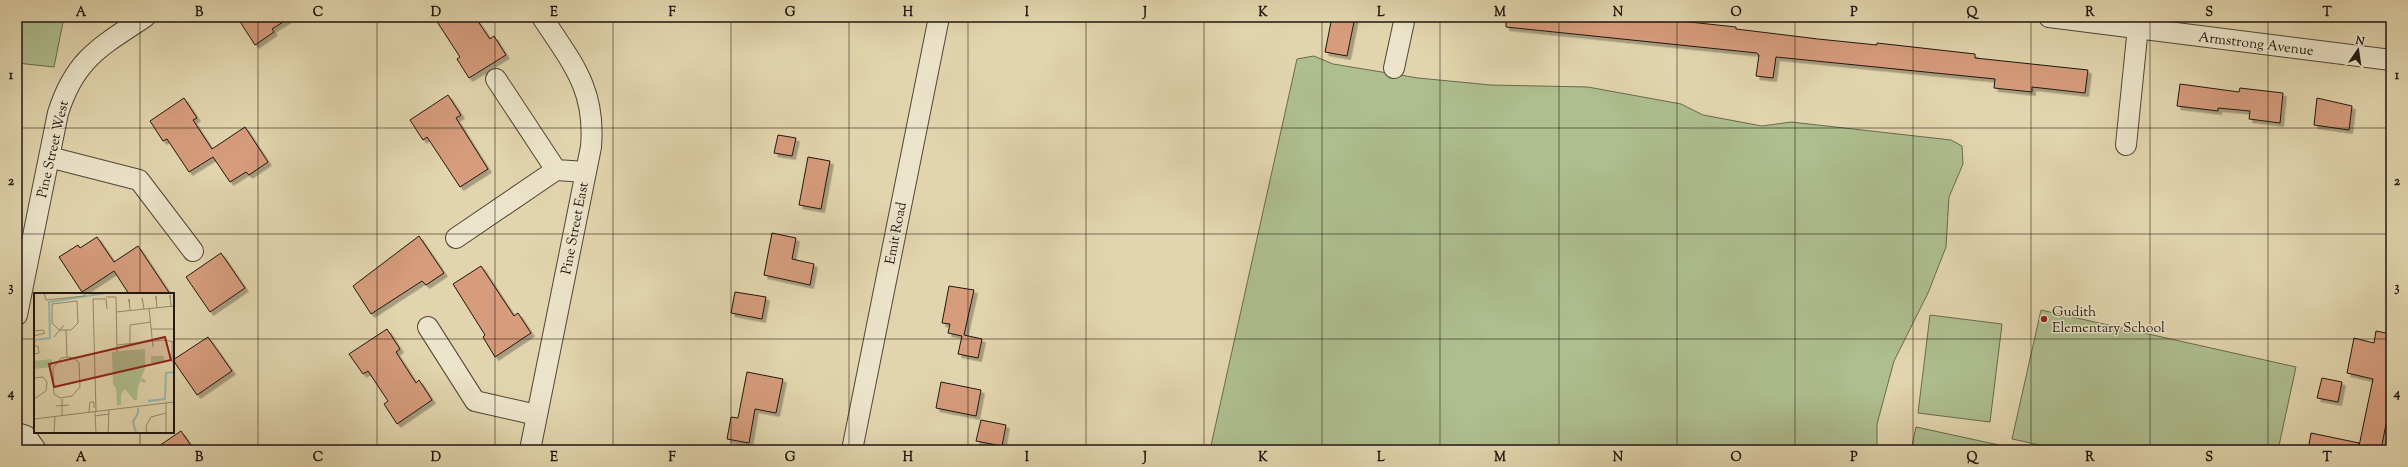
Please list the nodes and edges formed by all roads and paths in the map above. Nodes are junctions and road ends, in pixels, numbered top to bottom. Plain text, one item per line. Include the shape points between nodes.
1 (145, 17) edge
2 (542, 17) edge
3 (939, 17) edge
4 (1405, 17) edge
5 (2049, 17) edge
6 (2138, 23) edge
7 (2391, 60) edge
8 (1394, 68) dead end
9 (496, 80) dead end
10 (2126, 145) dead end
11 (49, 157) junction
12 (556, 170) junction
13 (586, 172) junction
14 (456, 238) dead end
15 (193, 251) dead end
16 (24, 308) edge
17 (428, 326) dead end
18 (537, 415) junction
19 (17, 433) edge
20 (36, 450) edge
21 (530, 450) edge
22 (852, 450) edge

1 - 11 street, Pine Street West via 100,47 77,70 65,92
2 - 13 street, Pine Street East via 577,70 591,108 592,128
3 - 22 street, Emit Road
4 - 8 street
5 - 6 street, Armstrong Avenue
6 - 7 street, Armstrong Avenue
6 - 10 street
9 - 12 street
11 - 15 street via 139,180
11 - 16 street, Pine Street West
12 - 13 street
12 - 14 street
13 - 18 street, Pine Street East
17 - 18 street via 475,401
18 - 21 street, Pine Street East
19 - 20 street via 26,436

